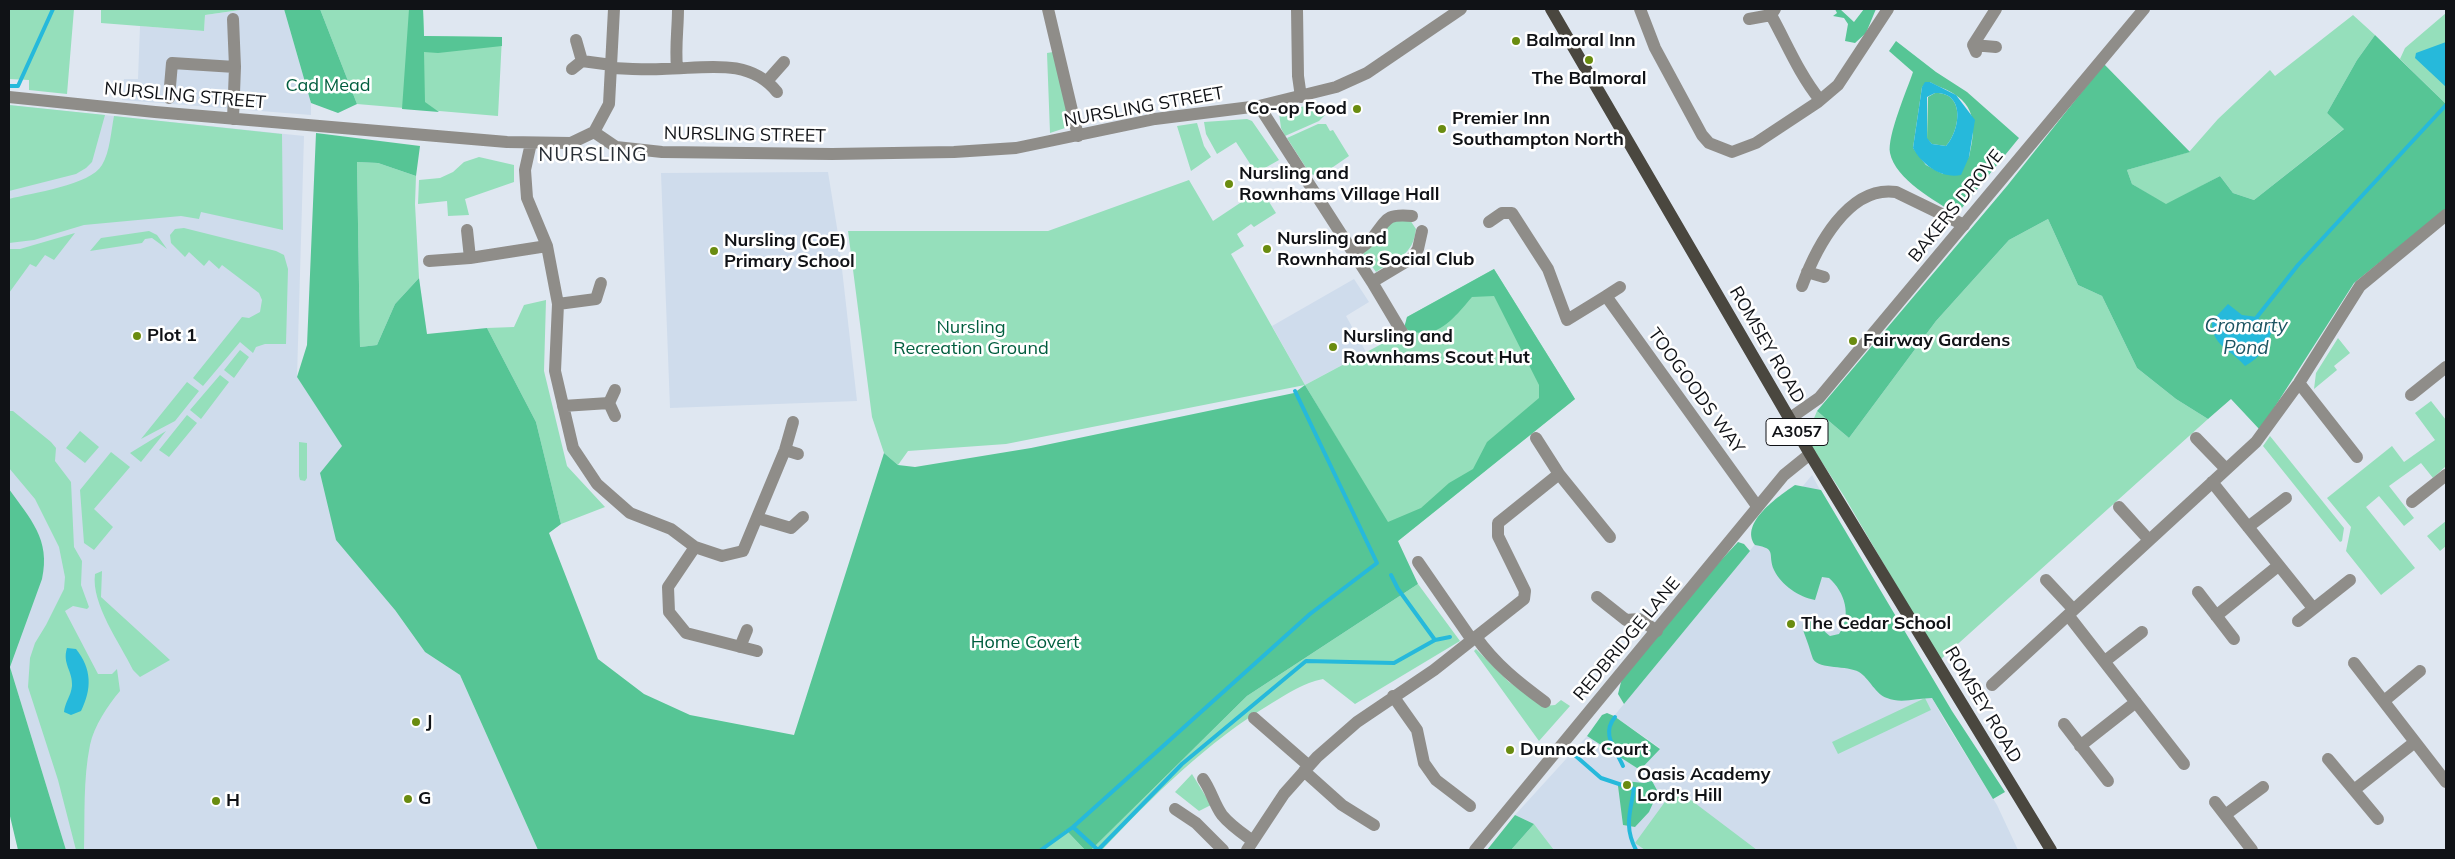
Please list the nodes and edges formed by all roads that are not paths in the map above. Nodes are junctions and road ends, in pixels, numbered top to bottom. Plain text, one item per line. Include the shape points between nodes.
1 (614, 9) edge
2 (678, 9) edge
3 (1048, 9) edge
4 (1297, 9) edge
5 (1461, 9) edge
6 (1551, 9) edge
7 (1640, 9) edge
8 (1888, 9) edge
9 (1996, 9) edge
10 (2144, 9) edge
11 (1773, 12) edge
12 (234, 19) dead end
13 (1749, 19) dead end
14 (576, 40) dead end
15 (1996, 47) dead end
16 (784, 62) dead end
17 (235, 66) junction
18 (612, 67) junction
19 (677, 68) junction
20 (768, 80) junction
21 (777, 92) dead end
22 (9, 97) edge
23 (1301, 97) junction
24 (169, 98) dead end
25 (1820, 100) junction
26 (1259, 106) junction
27 (233, 119) junction
28 (594, 132) junction
29 (1078, 136) junction
30 (531, 143) junction
31 (2446, 215) edge
32 (1412, 216) dead end
33 (1489, 222) dead end
34 (1964, 225) junction
35 (467, 230) dead end
36 (1422, 231) dead end
37 (547, 246) junction
38 (1354, 254) junction
39 (470, 258) junction
40 (429, 261) dead end
41 (1807, 272) junction
42 (1824, 277) dead end
43 (1372, 282) junction
44 (602, 283) dead end
45 (1802, 286) dead end
46 (1620, 287) dead end
47 (1606, 296) junction
48 (558, 304) junction
49 (1403, 334) dead end
50 (2446, 367) edge
51 (2299, 383) junction
52 (616, 390) dead end
53 (2411, 395) dead end
54 (609, 403) junction
55 (563, 406) junction
56 (616, 416) dead end
57 (1789, 419) junction
58 (793, 422) dead end
59 (1536, 438) dead end
60 (2196, 438) dead end
61 (785, 450) junction
62 (798, 454) dead end
63 (1810, 454) junction
64 (2356, 457) dead end
65 (2226, 469) junction
66 (1558, 474) junction
67 (2446, 475) edge
68 (2212, 482) junction
69 (2286, 498) dead end
70 (2412, 502) dead end
71 (1758, 506) junction
72 (2119, 506) dead end
73 (803, 517) dead end
74 (757, 518) junction
75 (2248, 528) junction
76 (1610, 537) dead end
77 (2149, 540) junction
78 (695, 547) junction
79 (1418, 562) dead end
80 (2278, 566) junction
81 (2046, 580) dead end
82 (2350, 580) dead end
83 (2198, 592) dead end
84 (1597, 597) dead end
85 (2313, 608) junction
86 (2071, 612) junction
87 (2216, 616) junction
88 (2298, 621) dead end
89 (747, 630) dead end
90 (1657, 631) junction
91 (2142, 632) dead end
92 (1474, 638) junction
93 (2234, 639) dead end
94 (740, 647) junction
95 (757, 651) dead end
96 (2105, 662) junction
97 (2354, 663) dead end
98 (2420, 671) dead end
99 (1992, 685) dead end
100 (1393, 696) junction
101 (2384, 701) junction
102 (1545, 702) dead end
103 (2136, 702) junction
104 (1254, 718) dead end
105 (2064, 724) dead end
106 (2415, 742) junction
107 (2080, 746) junction
108 (2328, 759) dead end
109 (2184, 764) dead end
110 (1307, 768) junction
111 (1203, 779) dead end
112 (2445, 779) edge
113 (2108, 781) dead end
114 (2263, 787) dead end
115 (2354, 790) junction
116 (2215, 802) dead end
117 (1470, 806) dead end
118 (1175, 808) dead end
119 (2225, 815) junction
120 (2378, 819) dead end
121 (1374, 825) dead end
122 (1250, 846) edge
123 (1223, 850) edge
124 (1475, 850) edge
125 (2052, 850) edge
126 (2252, 850) edge

1 - 18 street
2 - 19 street
3 - 29 street
4 - 23 street
5 - 23 street, NURSLING STREET via 1368,73
6 - 57 main road, ROMSEY ROAD / A3057
7 - 25 street via 1656,48 1702,135 1719,149 1737,151 1756,143
8 - 25 street via 1850,69 1838,85
9 - 15 street via 1975,49
10 - 34 street, BAKERS DROVE
11 - 13 street
11 - 25 street via 1798,69
12 - 17 street
14 - 18 street via 577,65
16 - 20 street
17 - 24 street via 172,63
17 - 27 street
18 - 19 street
18 - 28 street via 609,104
19 - 20 street via 714,65 738,69
20 - 21 street
22 - 27 street, NURSLING STREET
23 - 26 street, NURSLING STREET
26 - 29 street, NURSLING STREET via 1155,119
26 - 38 street
27 - 30 street, NURSLING STREET
28 - 29 street, NURSLING STREET via 616,147 625,149 773,154 963,152 1016,148
28 - 30 street, NURSLING STREET via 571,143
30 - 37 street via 525,170 527,198
31 - 51 street via 2360,286
32 - 38 street via 1395,215 1383,221 1373,237
33 - 47 street via 1502,213 1512,213 1548,269 1567,320
34 - 41 street via 1896,192 1876,192 1858,200 1838,222 1820,245
34 - 57 street, BAKERS DROVE via 1819,398
35 - 39 street
36 - 43 street via 1418,249 1412,258
37 - 39 street
37 - 48 street
38 - 43 street
39 - 40 street
41 - 42 street
41 - 45 street
43 - 49 street
44 - 48 street via 600,303
46 - 47 street
47 - 71 street, TOOGOODS WAY
48 - 55 street via 555,371
50 - 53 street
51 - 64 street
51 - 65 street via 2256,442
52 - 54 street
54 - 55 street
54 - 56 street
55 - 78 street via 573,448 597,484 630,513 671,529
57 - 63 main road, ROMSEY ROAD / A3057
58 - 61 street
59 - 66 street
60 - 65 street
61 - 62 street
61 - 74 street
63 - 71 street, REDBRIDGE LANE via 1784,475
63 - 125 main road, ROMSEY ROAD / A3057
65 - 68 street
66 - 76 street
66 - 92 street via 1498,523 1498,536 1525,592 1524,599
67 - 70 street
68 - 75 street
68 - 77 street
69 - 75 street
71 - 90 street, REDBRIDGE LANE
72 - 77 street
73 - 74 street via 794,534
74 - 78 street via 743,551 722,556
75 - 80 street
77 - 86 street
78 - 94 street via 668,587 670,612 686,633
79 - 92 street
80 - 85 street
80 - 87 street
81 - 86 street
82 - 85 street
83 - 87 street
84 - 90 street via 1626,620 1640,619
85 - 88 street
86 - 96 street
86 - 99 street
87 - 93 street
89 - 94 street
90 - 124 street, REDBRIDGE LANE
91 - 96 street
92 - 100 street via 1434,670
92 - 102 street via 1511,677
94 - 95 street
96 - 103 street
97 - 101 street
98 - 101 street
100 - 110 street via 1357,722
100 - 117 street via 1417,730 1424,763 1436,780
101 - 106 street
103 - 107 street
103 - 109 street
104 - 110 street
105 - 107 street
106 - 112 street
106 - 115 street
107 - 113 street
108 - 115 street
110 - 121 street via 1342,805
110 - 122 street via 1284,794
111 - 122 street via 1212,791 1221,814
114 - 119 street
115 - 120 street
116 - 119 street
118 - 123 street
119 - 126 street

